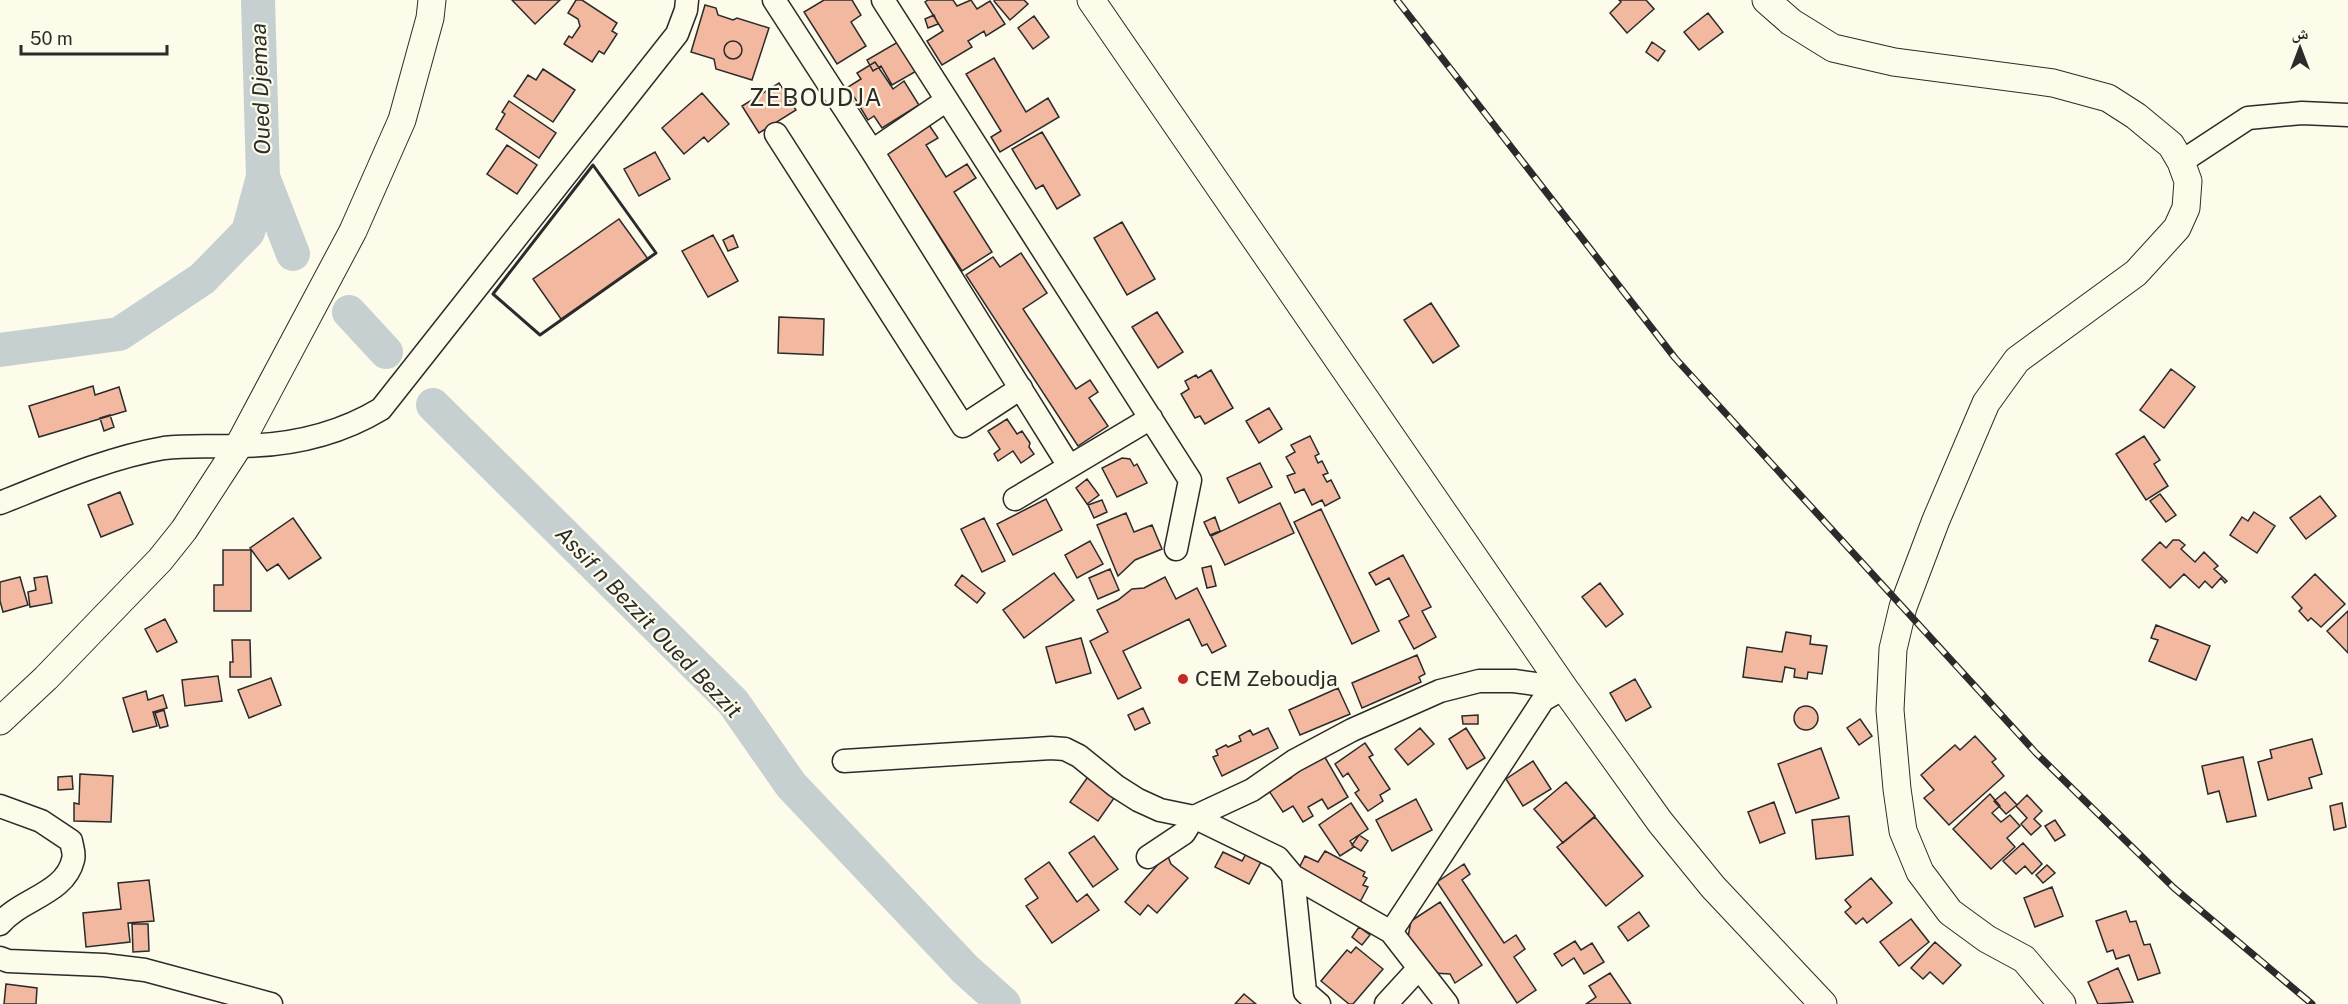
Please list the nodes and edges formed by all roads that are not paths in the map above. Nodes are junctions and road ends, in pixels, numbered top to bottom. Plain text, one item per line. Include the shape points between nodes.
1 (432, 0) edge
2 (687, 0) edge
3 (774, 0) edge
4 (883, 0) edge
5 (1091, 0) edge
6 (1769, 0) edge
7 (947, 100) junction
8 (2348, 115) edge
9 (776, 134) dead end
10 (872, 151) junction
11 (2181, 162) junction
12 (1021, 388) junction
13 (1151, 418) junction
14 (238, 447) junction
15 (1069, 466) junction
16 (1015, 500) dead end
17 (0, 503) edge
18 (1176, 549) dead end
19 (1564, 688) junction
20 (0, 721) edge
21 (844, 761) dead end
22 (0, 806) edge
23 (1194, 817) junction
24 (1148, 857) dead end
25 (1293, 876) junction
26 (0, 924) edge
27 (1391, 932) junction
28 (0, 958) edge
29 (1419, 968) junction
30 (270, 1004) edge
31 (1319, 1004) edge
32 (1386, 1004) edge
33 (1446, 1004) edge
34 (1823, 1004) edge
35 (2062, 1004) edge

1 - 14 main road via 402,120 353,231
2 - 14 street via 677,34 381,409 331,434
3 - 10 street
4 - 7 street
5 - 19 main road
6 - 11 main road via 1791,22 1833,48 1894,62 2053,83 2108,98 2171,146
7 - 10 street
7 - 13 street
8 - 11 street via 2302,112 2248,118
9 - 12 street via 963,426
10 - 12 street
11 - 35 main road via 2188,181 2186,208 2177,228 2136,273 2017,360 1986,403 1936,520 1903,607 1893,648 1890,710 1903,831 1920,872 1950,912 2024,959
12 - 15 street
13 - 15 street
13 - 18 street via 1190,480
14 - 17 street via 166,448 122,457
14 - 20 main road via 160,560
15 - 16 street
19 - 23 street via 1479,681 1440,691 1352,730 1294,761 1252,790
19 - 27 street via 1543,699
19 - 34 main road via 1680,847
21 - 23 street via 1065,749 1138,800 1160,810
22 - 26 street via 40,822 71,841 74,858 67,874 53,889
23 - 24 street via 1184,833
23 - 25 street via 1278,858
25 - 27 street
25 - 31 street via 1305,992
27 - 29 street
28 - 30 street via 145,970
29 - 32 street
29 - 33 street

